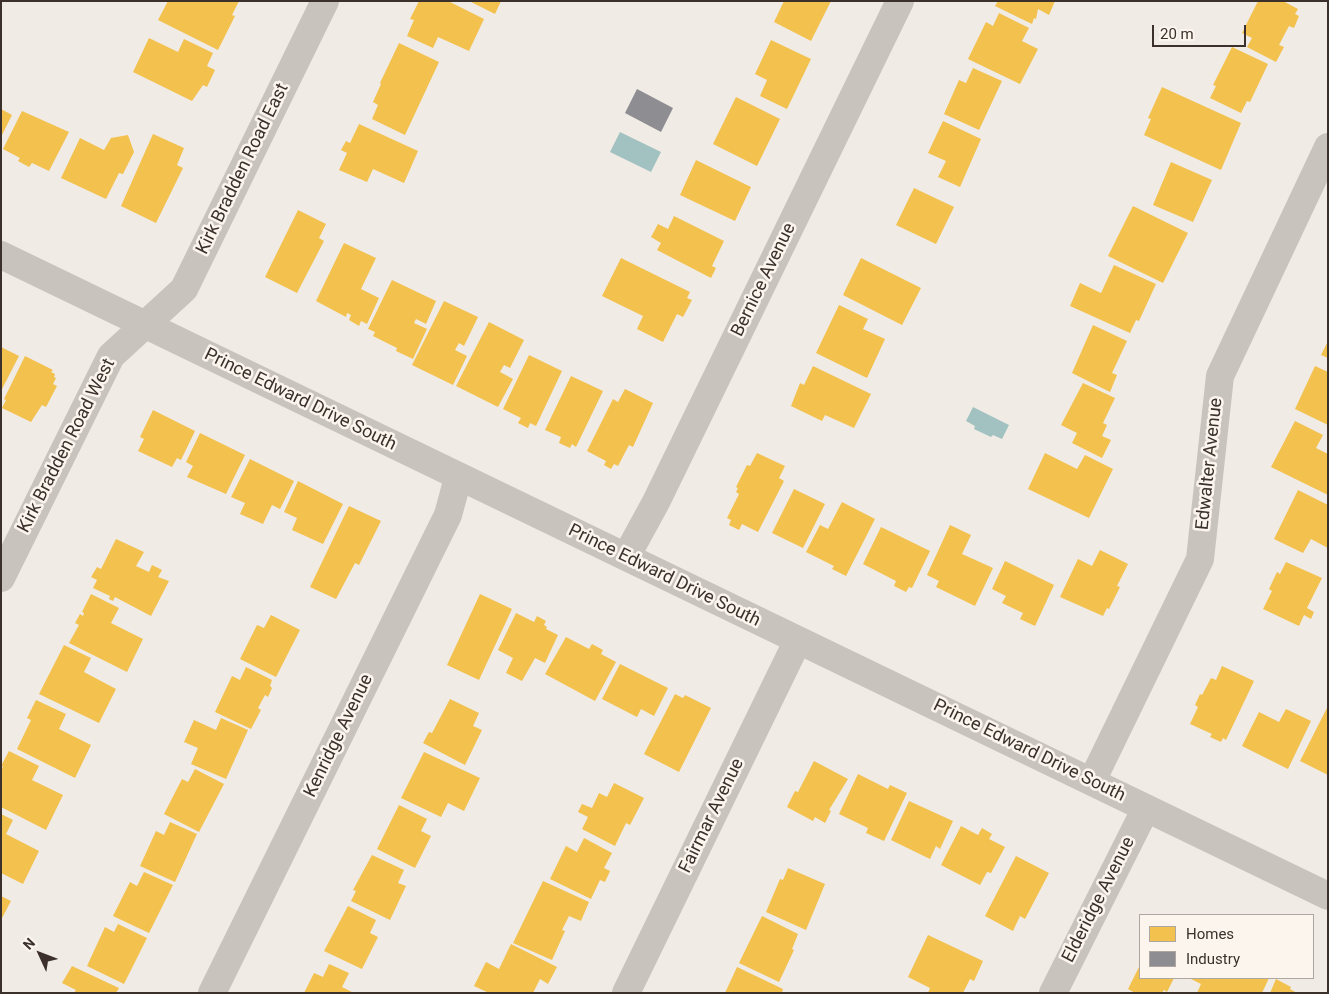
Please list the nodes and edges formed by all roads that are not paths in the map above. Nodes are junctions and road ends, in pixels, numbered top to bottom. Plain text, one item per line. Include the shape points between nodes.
1 (325, 1) edge
2 (900, 1) edge
3 (1328, 146) edge
4 (1, 255) edge
5 (146, 324) junction
6 (458, 478) junction
7 (626, 557) junction
8 (1, 578) edge
9 (798, 640) junction
10 (1092, 781) junction
11 (1146, 808) junction
12 (1328, 896) edge
13 (212, 993) edge
14 (626, 993) edge
15 (1053, 993) edge

1 - 5 street, Kirk Bradden Road East via 184,289
2 - 7 street, Bernice Avenue via 656,502
3 - 10 street, Edwalter Avenue via 1220,376 1200,559
4 - 5 street, Prince Edward Drive South
5 - 6 street, Prince Edward Drive South
5 - 8 street, Kirk Bradden Road West via 111,356
6 - 7 street, Prince Edward Drive South
6 - 13 street, Kenridge Avenue via 448,515
7 - 9 street, Prince Edward Drive South
9 - 10 street, Prince Edward Drive South
9 - 14 street, Fairmar Avenue
10 - 11 street, Prince Edward Drive South
11 - 12 street, Prince Edward Drive South
11 - 15 street, Elderidge Avenue

